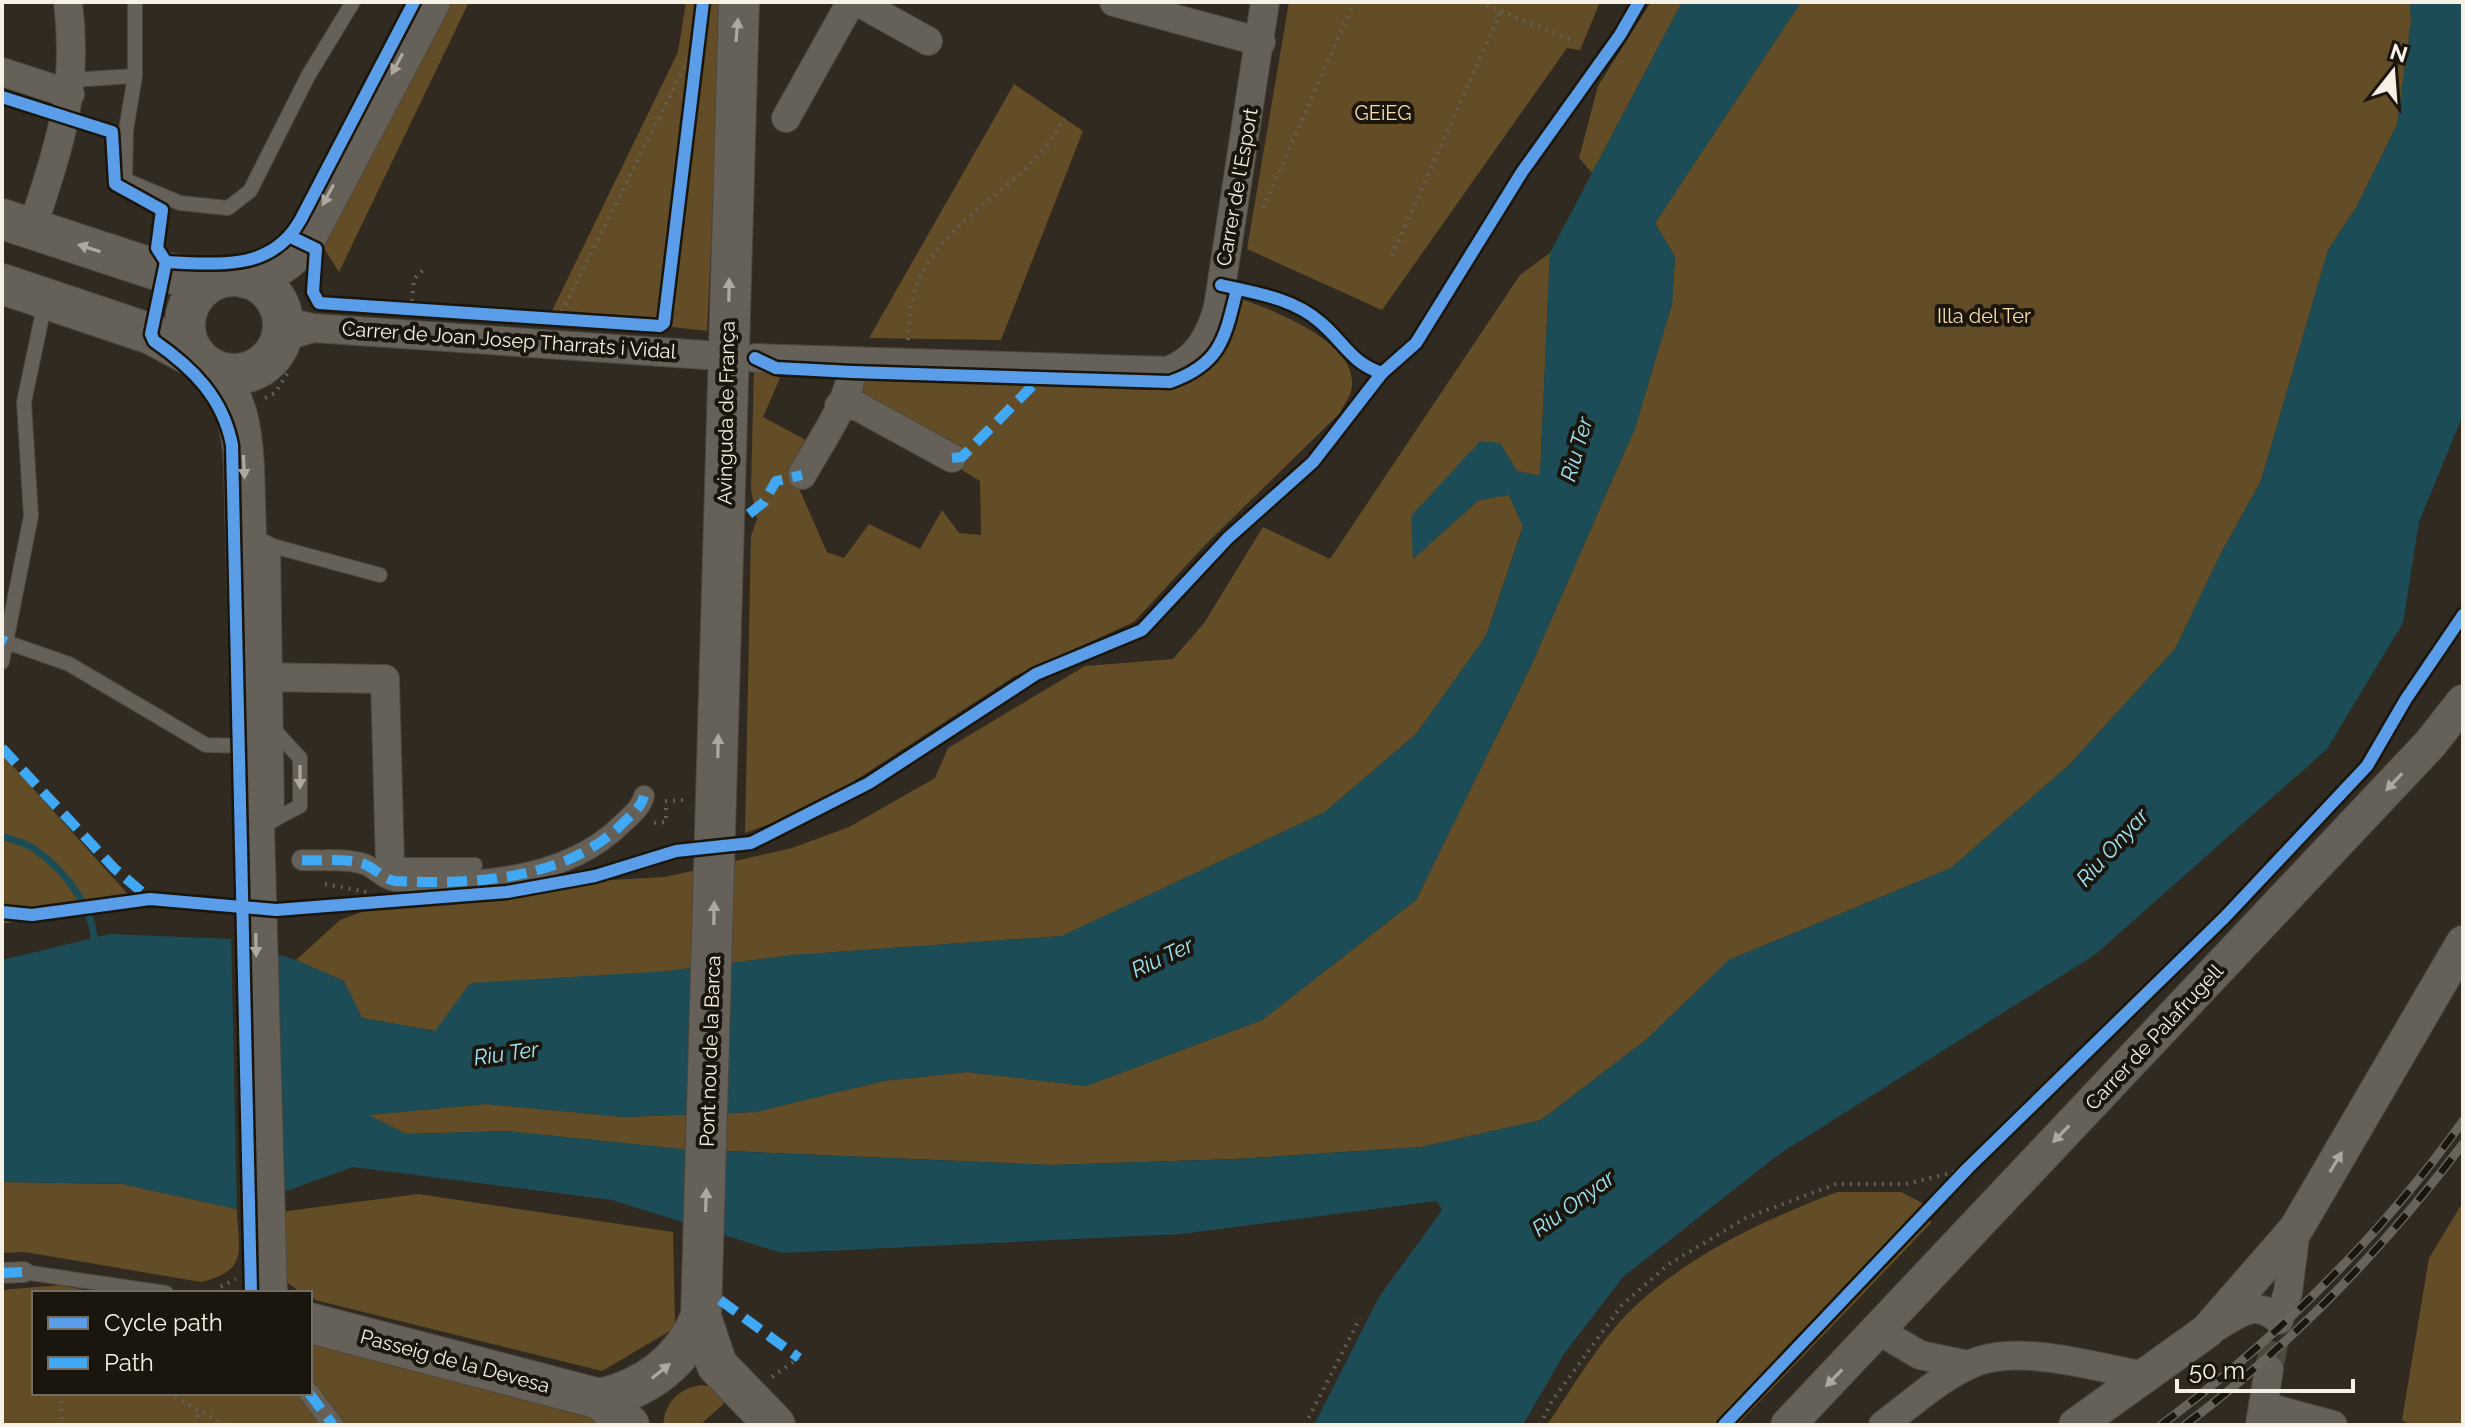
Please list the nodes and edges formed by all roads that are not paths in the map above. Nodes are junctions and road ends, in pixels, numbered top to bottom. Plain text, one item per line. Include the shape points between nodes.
1 (68, 2) edge
2 (135, 2) edge
3 (353, 2) edge
4 (430, 2) edge
5 (739, 2) edge
6 (851, 2) edge
7 (858, 2) edge
8 (1114, 2) edge
9 (1265, 2) edge
10 (928, 41) dead end
11 (1261, 42) junction
12 (2, 72) edge
13 (135, 76) junction
14 (70, 87) junction
15 (786, 118) dead end
16 (17, 224) edge
17 (229, 279) junction
18 (2, 284) edge
19 (45, 298) junction
20 (291, 338) junction
21 (705, 355) dead end
22 (755, 358) dead end
23 (853, 362) junction
24 (205, 364) junction
25 (839, 406) junction
26 (952, 458) dead end
27 (802, 475) dead end
28 (260, 539) junction
29 (380, 575) dead end
30 (6, 642) junction
31 (2, 662) edge
32 (264, 677) junction
33 (2463, 702) edge
34 (2463, 727) edge
35 (265, 739) junction
36 (2430, 744) junction
37 (651, 798) road end
38 (703, 812) joint
39 (302, 860) dead end
40 (475, 865) dead end
41 (386, 870) junction
42 (2463, 943) edge
43 (2296, 1229) junction
44 (24, 1272) joint
45 (2, 1273) edge
46 (257, 1274) edge
47 (152, 1291) edge
48 (701, 1317) junction
49 (312, 1324) edge
50 (1879, 1331) junction
51 (2207, 1331) junction
52 (1920, 1355) junction
53 (1968, 1365) junction
54 (2269, 1369) tunnel mouth
55 (2144, 1376) junction
56 (310, 1395) edge
57 (1924, 1396) junction
58 (615, 1412) edge
59 (2261, 1416) edge
60 (333, 1425) edge
61 (775, 1425) edge
62 (1788, 1425) edge
63 (1883, 1425) edge
64 (2076, 1425) edge
65 (2331, 1425) edge

1 - 14 street
2 - 13 lane
3 - 13 lane via 308,76 250,191 228,208 180,203 125,180
4 -> 17 main road via 303,243 263,274
38 -> 5 main road, Avinguda de França
6 - 15 street
7 - 10 street
8 - 11 street
9 - 11 street, Carrer de l'Esport
11 - 23 street, Carrer de l'Esport via 1218,307 1208,335 1182,365 1168,371
12 - 14 street
13 - 14 lane
14 - 16 street via 67,118
17 -> 16 main road via 186,279
17 - 20 main road via 268,290
17 - 24 main road via 201,288 187,310 186,336
18 - 19 main road
19 - 24 main road via 151,334
19 - 30 lane via 24,402 31,516
20 - 21 street, Carrer de Joan Josep Tharrats i Vidal
20 - 24 main road via 250,371 237,374
22 - 23 street, Carrer de l'Esport
23 - 25 street
24 -> 28 main road via 227,386 237,413
25 - 26 street via 857,406
25 - 27 street
28 - 29 lane
28 - 32 main road
30 - 31 lane
30 - 35 lane via 69,664 206,745
32 - 35 main road
32 - 41 street via 385,679
33 - 36 street, Carrer de Palafrugell
34 - 36 street, Carrer de Palafrugell
35 -> 46 main road
36 -> 50 street, Carrer de Palafrugell
37 - 41 street via 576,859 535,872 392,881
48 -> 38 main road, Pont nou de la Barca
39 - 41 street
40 - 41 lane
43 -> 42 street
43 - 51 street
43 - 51 street via 2279,1320 2261,1308 2248,1308
44 - 45 street
44 - 47 lane
58 -> 48 main road, Passeig de la Devesa via 625,1393 677,1358
48 - 61 main road via 717,1365
49 - 58 main road, Passeig de la Devesa
50 - 52 street
50 -> 62 street, Carrer de Palafrugell
51 - 55 street
52 - 53 street
52 - 57 street
53 - 55 street via 1994,1356 2021,1356
53 - 57 street
54 - 59 street
55 - 64 street
56 - 60 street
57 - 63 street
59 - 65 street

